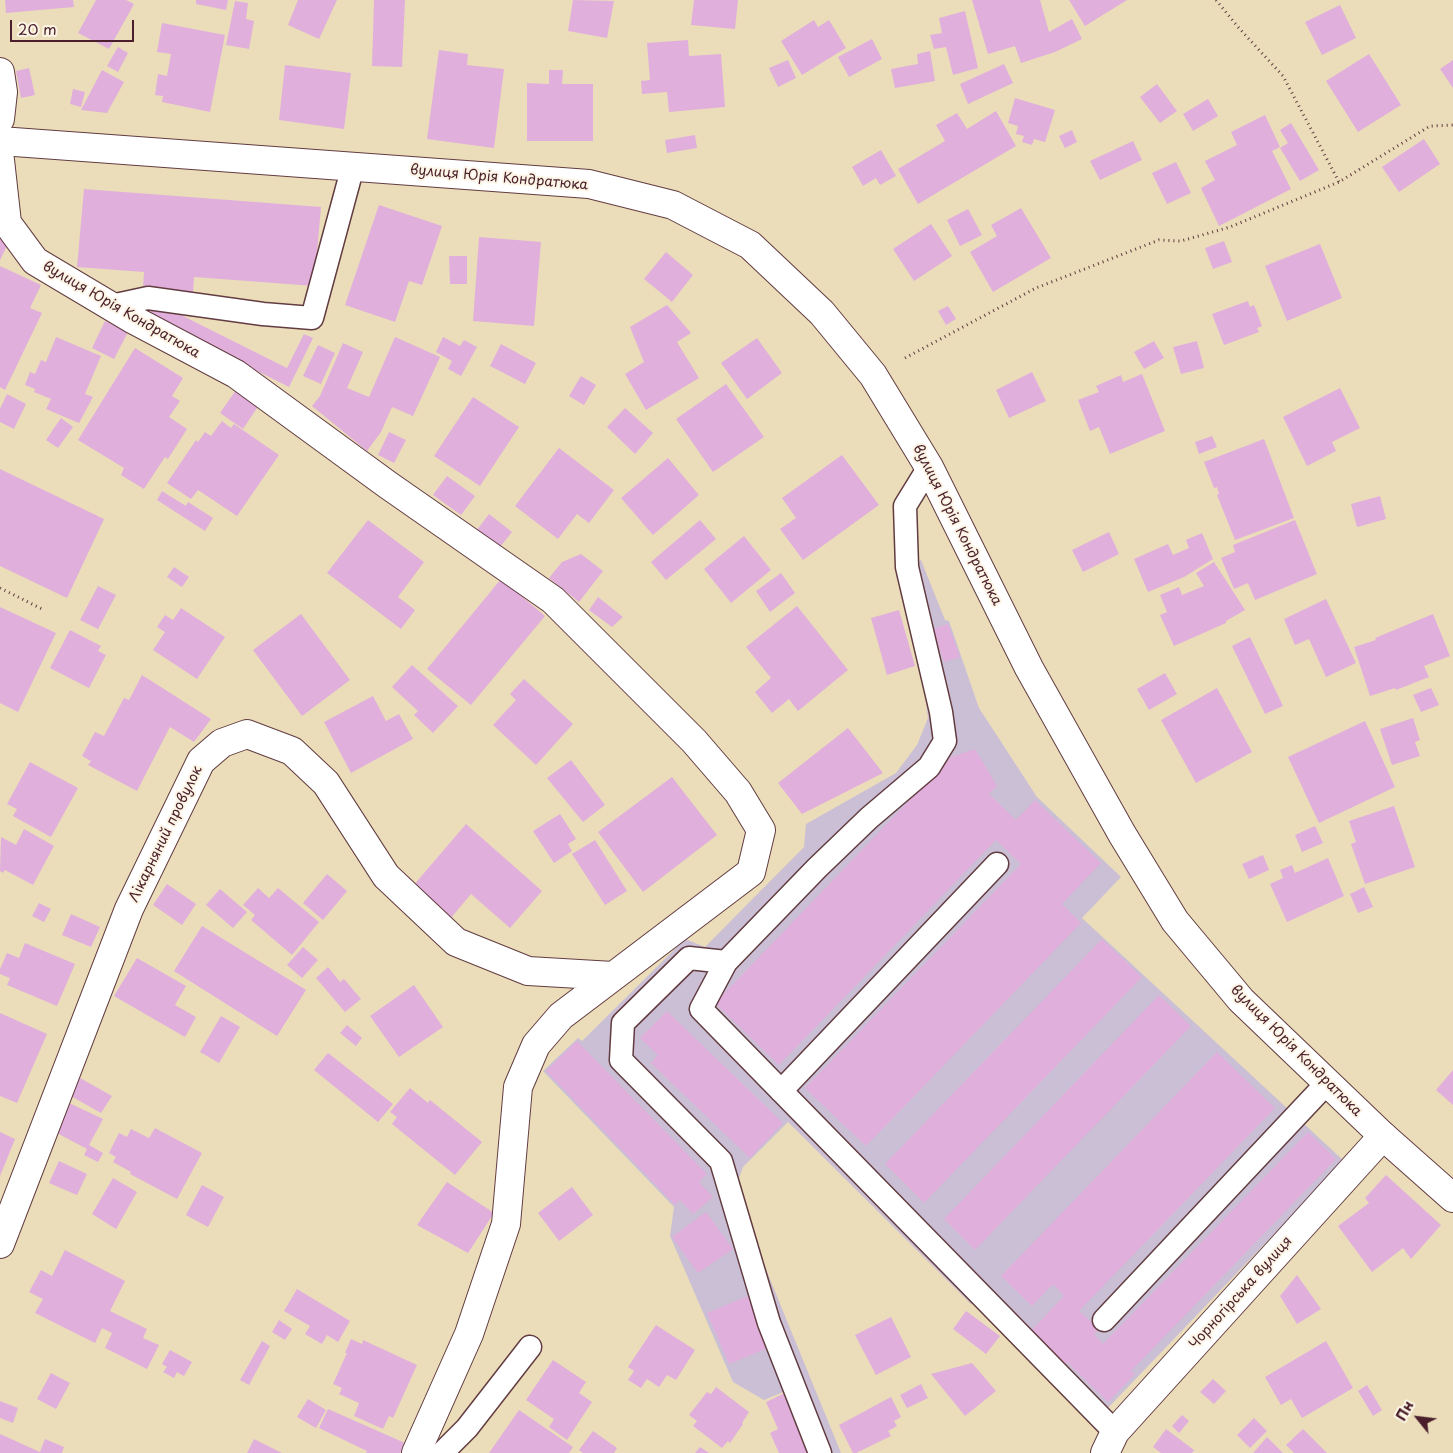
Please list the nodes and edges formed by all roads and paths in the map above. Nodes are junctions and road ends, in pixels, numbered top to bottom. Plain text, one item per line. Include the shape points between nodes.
1 (1216, 0) edge
2 (0, 72) edge
3 (0, 119) edge
4 (1453, 125) edge
5 (0, 141) edge
6 (0, 160) edge
7 (353, 166) junction
8 (1339, 182) junction
9 (111, 306) junction
10 (873, 375) junction
11 (930, 467) junction
12 (0, 588) edge
13 (42, 609) dead end
14 (997, 864) dead end
15 (726, 962) junction
16 (613, 976) junction
17 (1327, 1082) junction
18 (781, 1091) junction
19 (1383, 1136) junction
20 (1453, 1198) edge
21 (0, 1244) edge
22 (1104, 1320) dead end
23 (530, 1346) dead end
24 (1110, 1443) edge
25 (416, 1453) edge
26 (442, 1453) edge
27 (820, 1453) edge

1 - 8 path via 1283,76
2 - 3 street via 3,92
4 - 8 path via 1430,126
5 - 7 street, вулиця Юрія Кондратюка
6 - 9 street, вулиця Юрія Кондратюка via 7,223 35,261
7 - 9 lane via 312,318 148,298
7 - 10 street, вулиця Юрія Кондратюка via 589,184 673,205 750,245 822,313
8 - 10 path via 1230,227 1181,241 1158,240 1036,288
9 - 16 street, вулиця Юрія Кондратюка via 236,374 553,600 694,742 738,792 761,830 751,872
10 - 11 street, вулиця Юрія Кондратюка
11 - 15 lane via 905,506 907,567 945,741 929,767 869,818
11 - 17 street, вулиця Юрія Кондратюка via 1029,668 1175,921 1241,1000
12 - 13 path
14 - 18 lane
15 - 18 lane via 701,1009
15 - 27 lane via 689,958 623,1023 622,1060 721,1161 769,1323
16 - 21 street, Лікарняний провулок via 528,971 456,942 386,876 326,783 292,751 247,734 222,743 201,761 129,908
16 - 25 street via 561,1016 536,1045 521,1079 506,1224 469,1334
17 - 19 street, вулиця Юрія Кондратюка
17 - 22 lane
18 - 24 lane
19 - 20 street, вулиця Юрія Кондратюка
19 - 24 street, Чорногірська вулиця
23 - 26 lane via 467,1428

